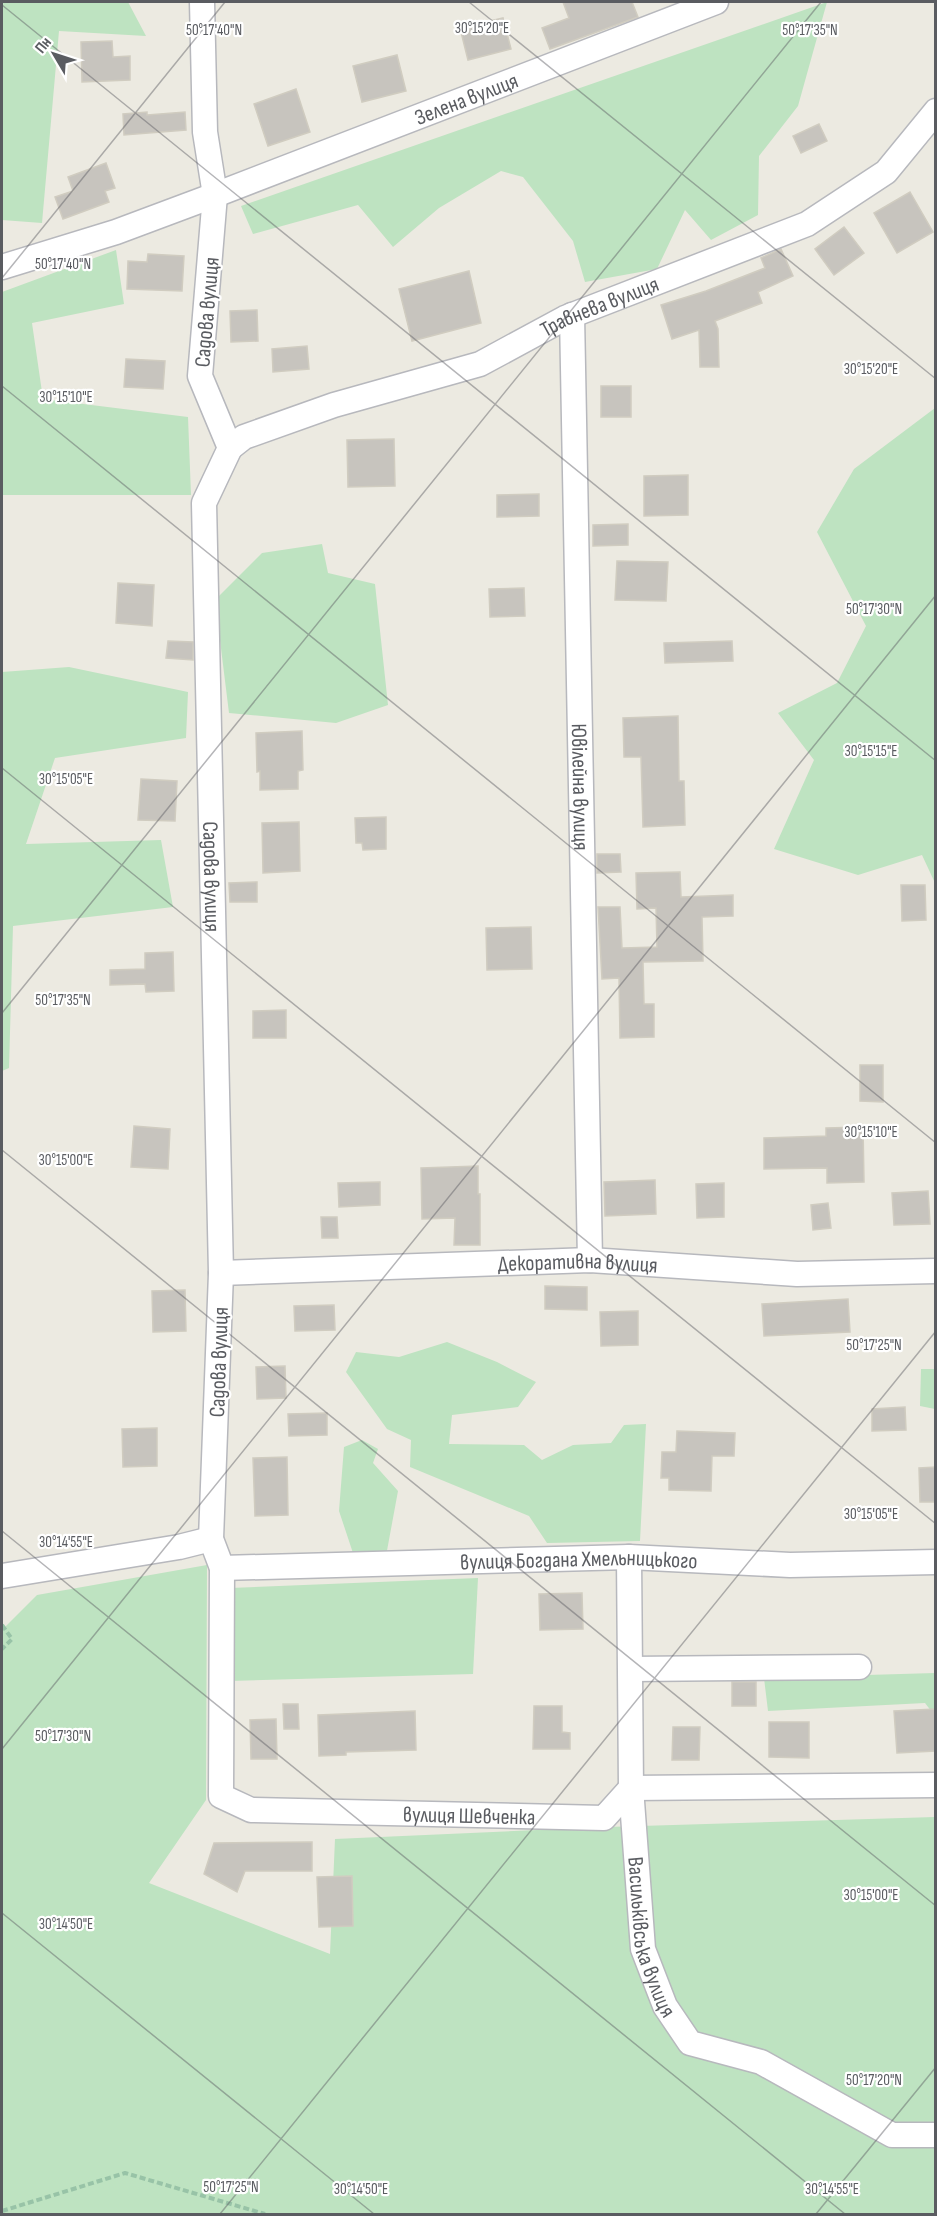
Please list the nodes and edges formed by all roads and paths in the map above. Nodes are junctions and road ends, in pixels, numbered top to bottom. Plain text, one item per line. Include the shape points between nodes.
1 (202, 2) edge
2 (716, 2) edge
3 (936, 111) edge
4 (215, 195) junction
5 (2, 267) edge
6 (572, 315) junction
7 (230, 448) junction
8 (590, 1260) junction
9 (936, 1271) edge
10 (221, 1273) junction
11 (211, 1539) junction
12 (629, 1557) junction
13 (936, 1562) edge
14 (222, 1568) junction
15 (2, 1576) edge
16 (2, 1625) edge
17 (2, 1649) edge
18 (859, 1667) dead end
19 (631, 1669) junction
20 (936, 1785) edge
21 (631, 1788) junction
22 (936, 2134) edge
23 (2, 2211) edge
24 (265, 2214) edge

1 - 4 street, Садова вулиця via 205,132
2 - 4 street, Зелена вулиця
3 - 6 street, Травнева вулиця via 886,172 807,224
4 - 5 street, Зелена вулиця via 116,232
4 - 7 street, Садова вулиця via 200,376
6 - 7 street, Травнева вулиця via 480,364 334,405 244,437
6 - 8 street, Ювілейна вулиця
7 - 10 street, Садова вулиця via 204,503
8 - 9 street, Декоративна вулиця via 797,1274
8 - 10 street, Декоративна вулиця
10 - 11 street, Садова вулиця
11 - 14 street, Садова вулиця
11 - 15 street
12 - 13 street, вулиця Богдана Хмельницького via 790,1565
12 - 14 street, вулиця Богдана Хмельницького
12 - 19 street, Васильківська вулиця
14 - 21 street, вулиця Шевченка via 221,1796 250,1810 604,1818
16 - 17 path via 12,1639
18 - 19 street
19 - 21 street, Васильківська вулиця
20 - 21 street
21 - 22 street, Васильківська вулиця via 643,1949 665,2006 690,2043 761,2061 892,2135
23 - 24 path via 125,2173

